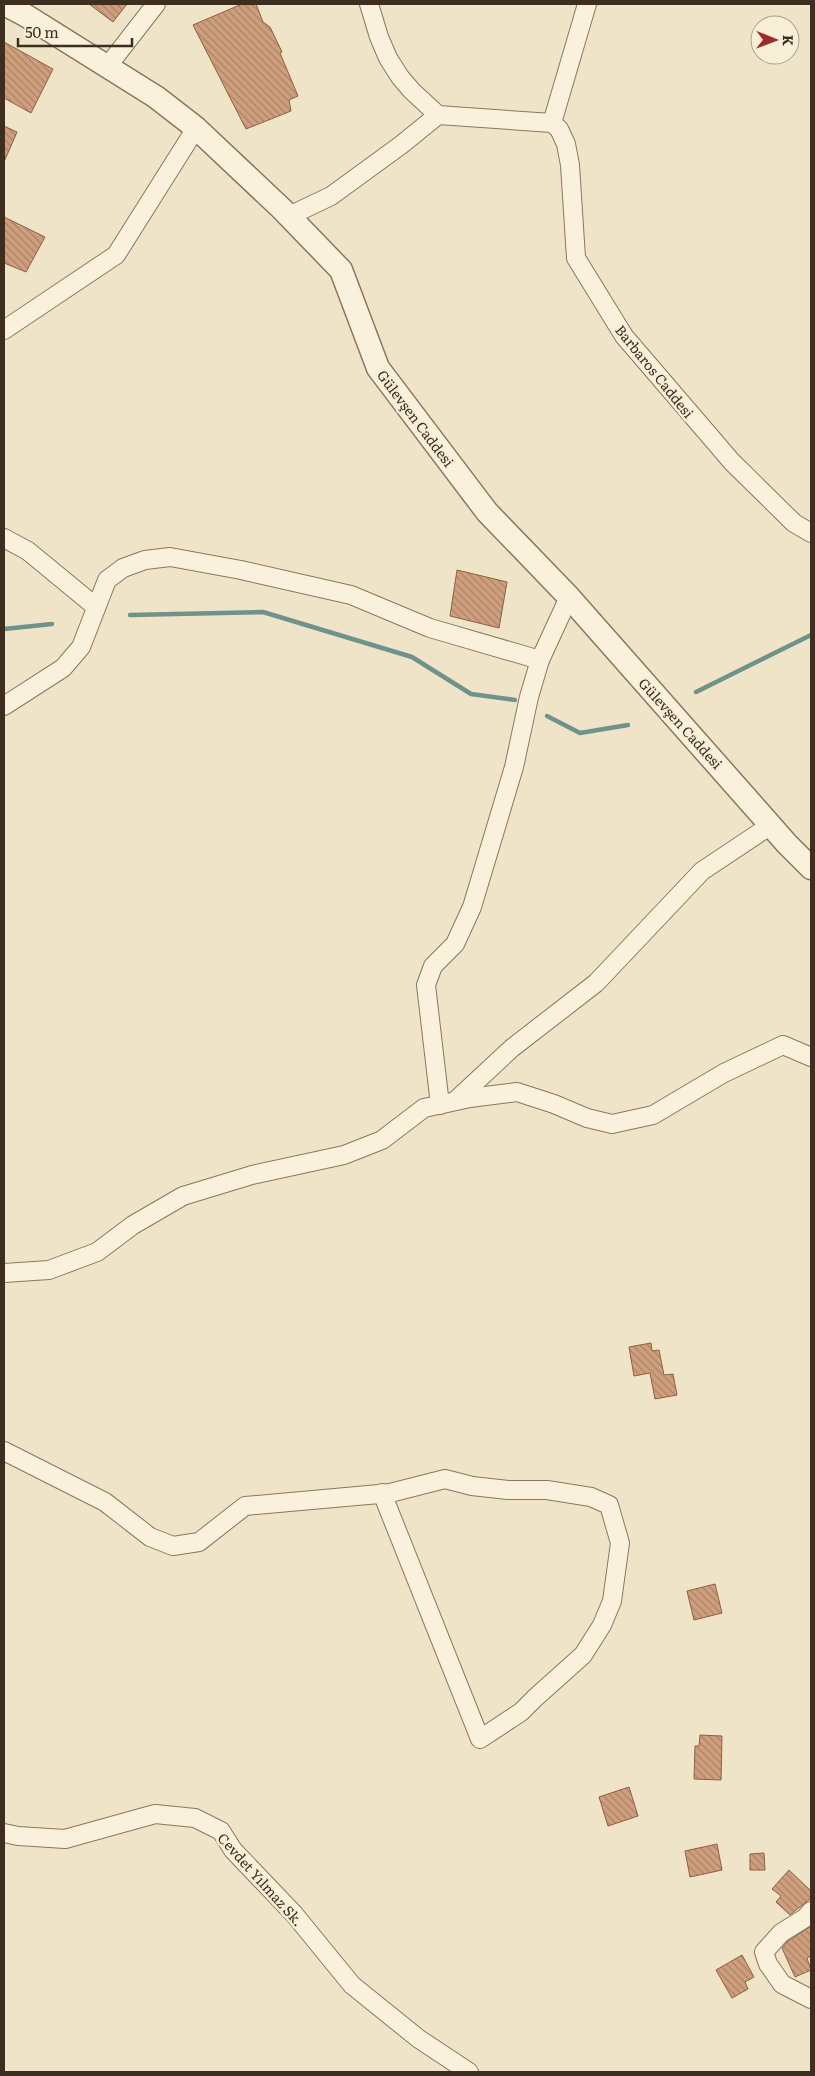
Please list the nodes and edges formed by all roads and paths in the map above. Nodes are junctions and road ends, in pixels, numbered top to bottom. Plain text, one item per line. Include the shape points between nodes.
1 (4, 4) edge
2 (156, 4) edge
3 (370, 4) edge
4 (587, 4) edge
5 (22, 9) edge
6 (107, 66) junction
7 (438, 115) junction
8 (552, 123) junction
9 (196, 128) junction
10 (289, 216) junction
11 (4, 330) edge
12 (811, 533) edge
13 (4, 538) edge
14 (569, 597) junction
15 (96, 607) junction
16 (540, 660) junction
17 (4, 706) edge
18 (771, 825) junction
19 (811, 868) edge
20 (811, 1057) edge
21 (447, 1103) junction
22 (4, 1273) edge
23 (4, 1452) edge
24 (382, 1494) junction
25 (4, 1833) edge
26 (811, 1911) edge
27 (811, 1999) edge
28 (469, 2072) edge

1 - 5 street, Gülevşen Caddesi
2 - 6 street
3 - 7 street via 382,44 400,76
4 - 8 street
5 - 6 street, Gülevşen Caddesi
6 - 9 street, Gülevşen Caddesi via 156,97
7 - 8 street
7 - 10 street via 331,196
8 - 12 street, Barbaros Caddesi via 566,144 570,165 576,258 624,336 732,462 794,523
9 - 10 street, Gülevşen Caddesi
9 - 11 street via 116,254
10 - 14 street, Gülevşen Caddesi via 341,270 378,368 487,512
13 - 15 street via 28,551
14 - 16 street
14 - 18 street, Gülevşen Caddesi
15 - 16 street via 106,580 123,568 145,560 177,558 351,595 430,628
15 - 17 street via 81,647 63,668
16 - 21 street via 514,767 472,906 455,944 433,966 426,985
18 - 19 street, Gülevşen Caddesi
18 - 21 street via 702,871 596,984
20 - 21 street via 783,1045 724,1073 653,1115 612,1124 517,1092
21 - 22 street via 424,1108 382,1140 344,1154 252,1175 183,1196 133,1225 97,1252 49,1270
23 - 24 street via 105,1502 150,1537 173,1546 199,1542 246,1506
24 - 24 street via 445,1480 508,1490 547,1490 591,1497 609,1504 620,1543 612,1601 602,1625 583,1656 522,1712 480,1740
25 - 28 street, Cevdet Yılmaz Sk. via 65,1839 155,1814 195,1818 221,1831 233,1850 294,1914 352,1985 419,2039
26 - 27 street via 780,1933 764,1952 782,1984

